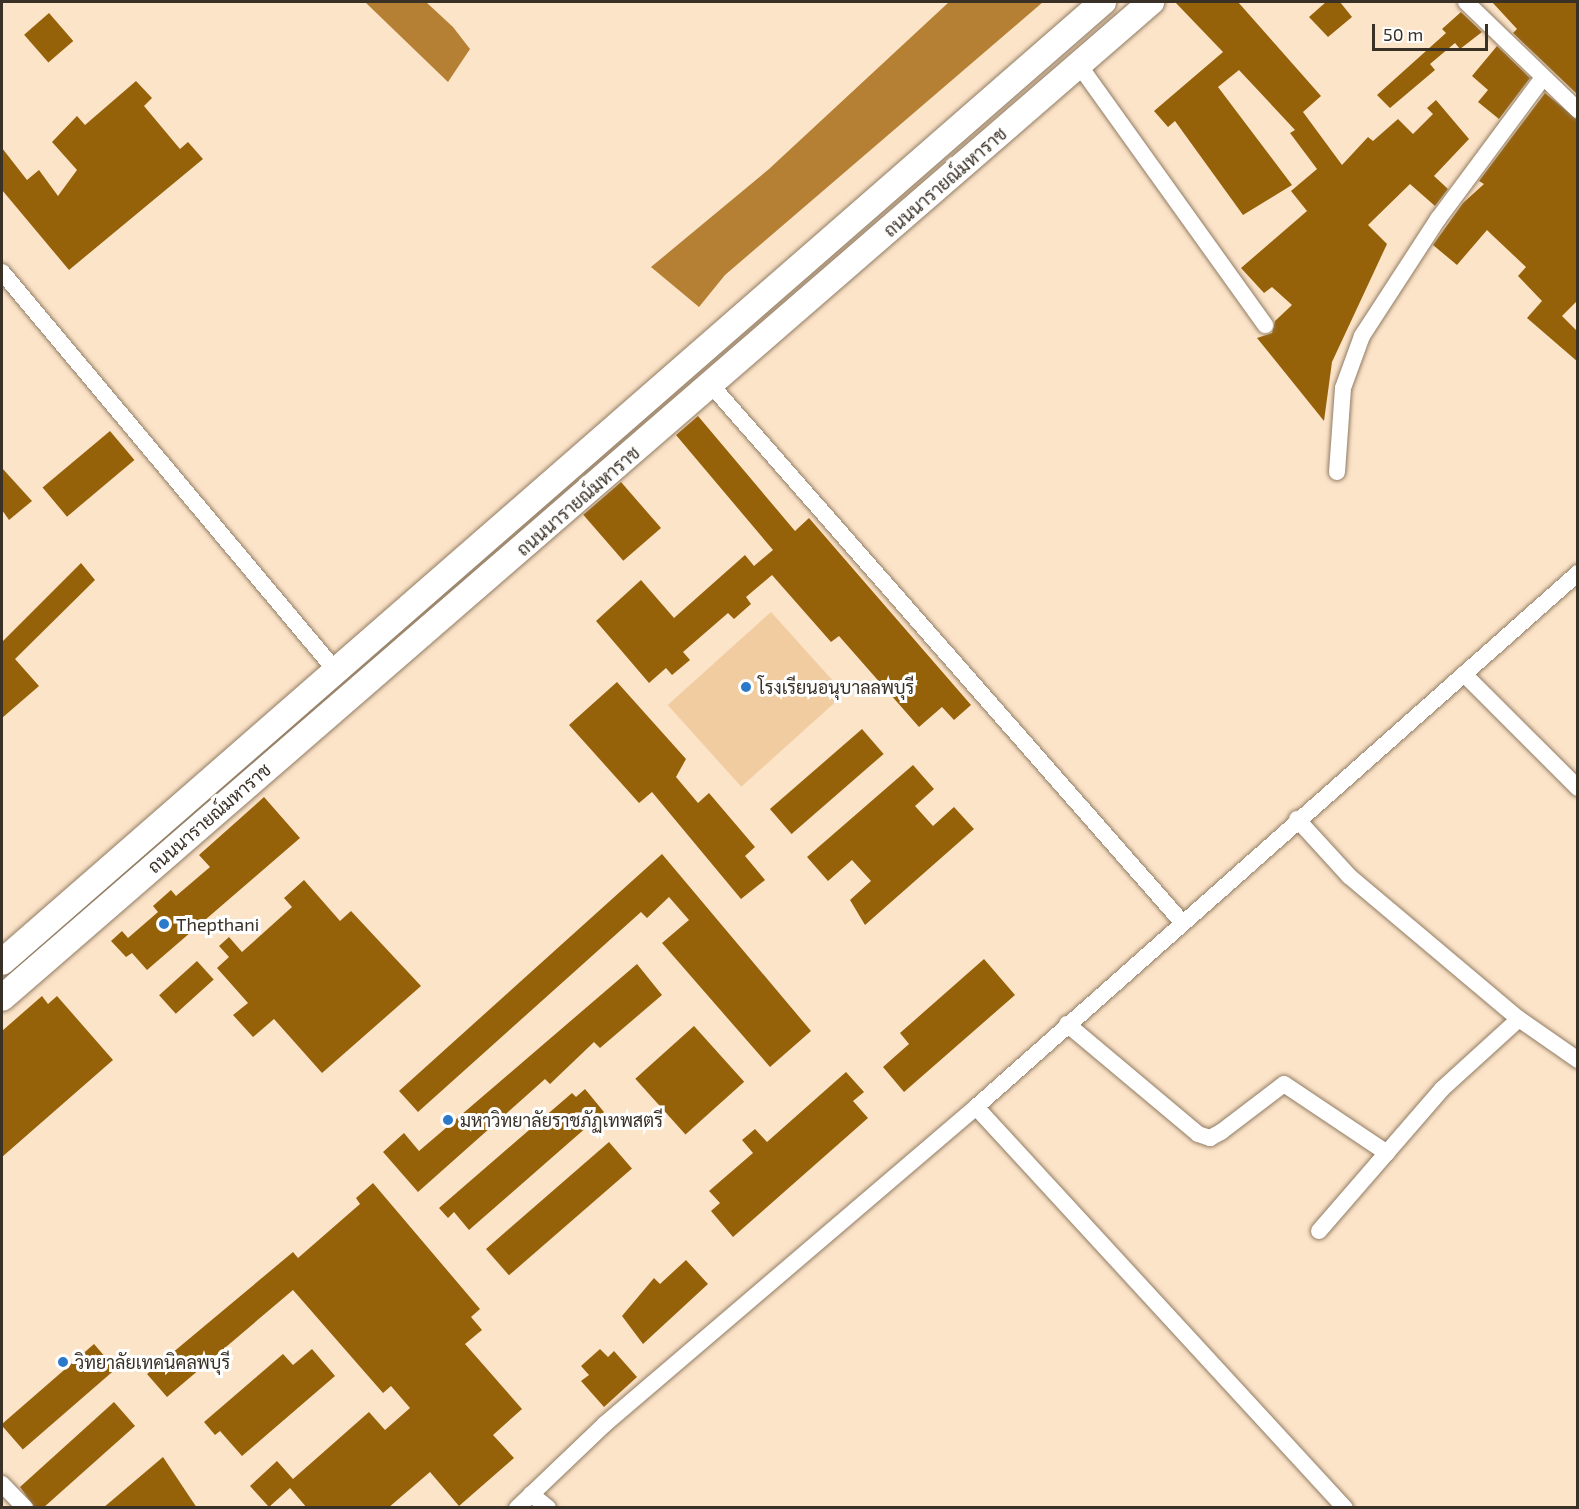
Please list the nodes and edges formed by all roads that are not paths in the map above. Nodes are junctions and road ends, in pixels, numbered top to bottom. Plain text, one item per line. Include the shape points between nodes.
1 (1104, 2) edge
2 (1151, 2) edge
3 (1466, 2) edge
4 (1079, 65) junction
5 (1542, 79) junction
6 (1578, 110) edge
7 (2, 272) edge
8 (1265, 325) dead end
9 (712, 386) junction
10 (1337, 472) dead end
11 (1578, 573) edge
12 (336, 671) junction
13 (1464, 674) junction
14 (1578, 788) edge
15 (1297, 819) junction
16 (1181, 921) junction
17 (2, 962) edge
18 (2, 998) edge
19 (1520, 1019) junction
20 (1067, 1024) junction
21 (1578, 1060) edge
22 (976, 1107) junction
23 (1387, 1154) junction
24 (1319, 1232) dead end
25 (2, 1484) edge
26 (531, 1494) junction
27 (25, 1508) edge
28 (517, 1508) edge
29 (548, 1508) edge
30 (1346, 1508) edge

1 - 12 main road, ถนนนารายณ์มหาราช
2 - 4 main road, ถนนนารายณ์มหาราช
3 - 5 street
4 - 8 street via 1172,203
4 - 9 main road, ถนนนารายณ์มหาราช
5 - 6 street
5 - 10 street via 1438,219 1362,336 1343,388
7 - 12 street
9 - 16 street
9 - 18 main road, ถนนนารายณ์มหาราช
11 - 13 street
12 - 17 main road, ถนนนารายณ์มหาราช
13 - 14 street
13 - 15 street
15 - 16 street
15 - 19 street via 1349,876
16 - 20 street
19 - 21 street
19 - 23 street via 1442,1089
20 - 22 street
20 - 23 street via 1198,1134 1210,1138 1221,1132 1284,1084
22 - 26 street via 605,1424
22 - 30 street
23 - 24 street
25 - 27 street
26 - 28 street
26 - 29 street

